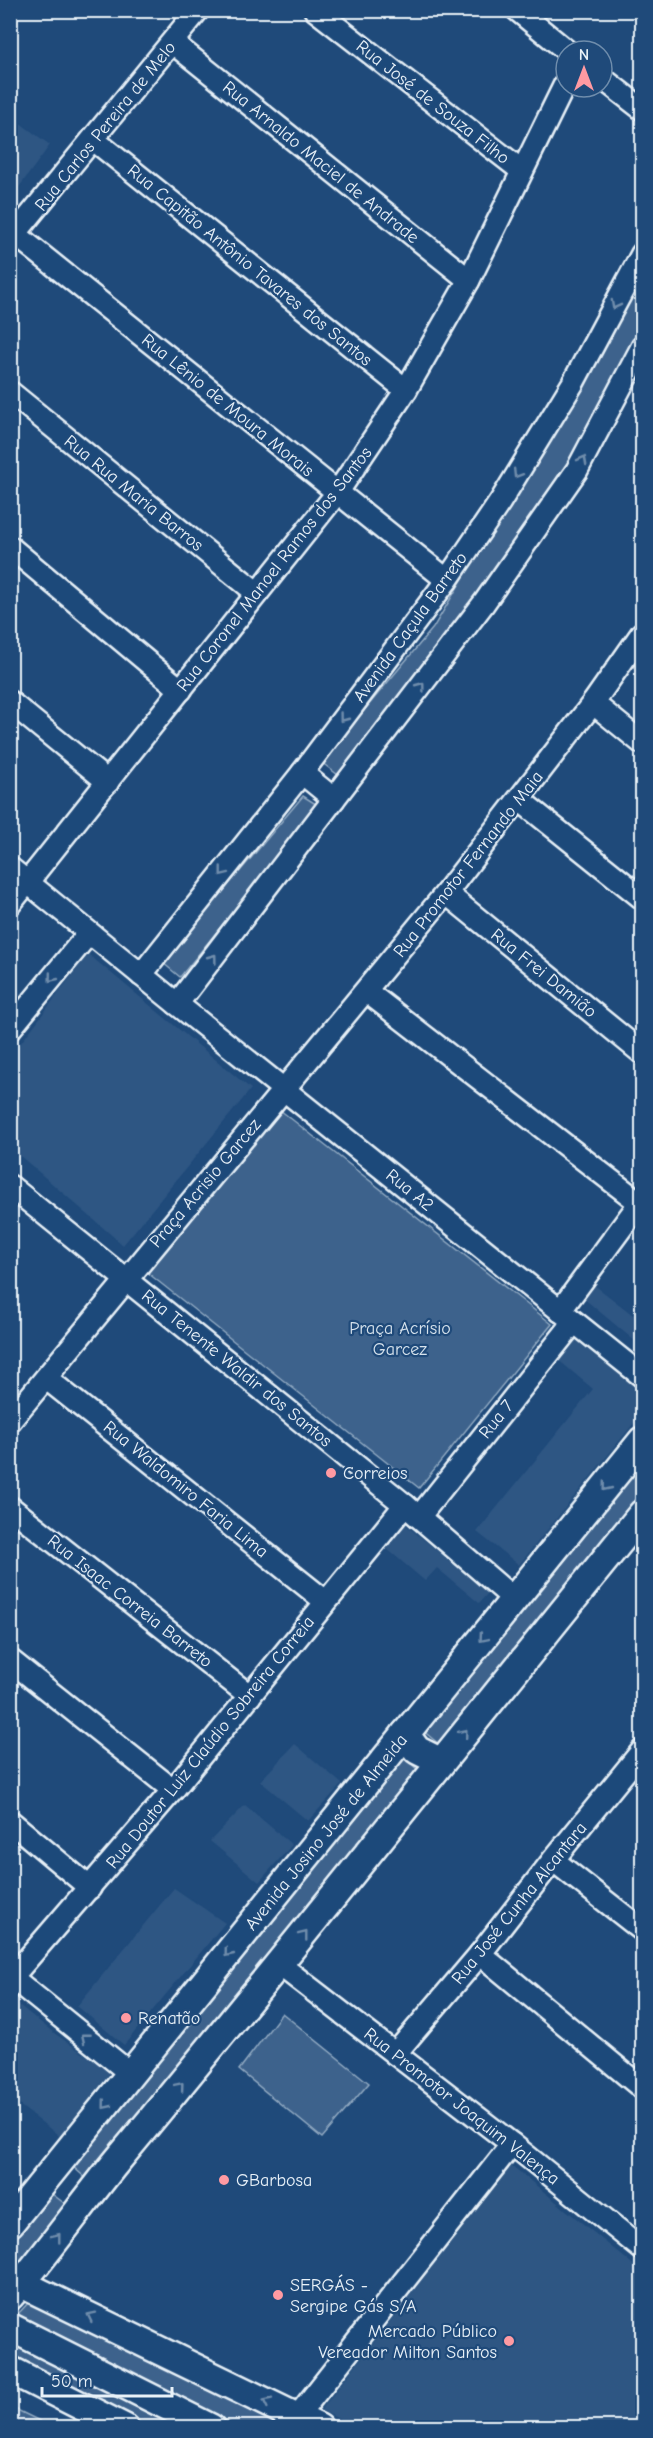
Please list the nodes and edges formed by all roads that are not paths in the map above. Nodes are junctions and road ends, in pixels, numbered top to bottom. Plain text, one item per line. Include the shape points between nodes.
1 (198, 10) edge
2 (315, 10) edge
3 (517, 10) edge
4 (554, 40) edge
5 (173, 43) junction
6 (614, 87) edge
7 (558, 99) edge
8 (642, 109) edge
9 (94, 140) junction
10 (522, 171) junction
11 (12, 235) edge
12 (642, 254) edge
13 (469, 280) junction
14 (642, 347) edge
15 (406, 390) junction
16 (10, 392) edge
17 (337, 493) junction
18 (10, 547) edge
19 (447, 580) junction
20 (257, 593) junction
21 (642, 633) edge
22 (181, 690) junction
23 (10, 702) edge
24 (593, 704) junction
25 (642, 743) edge
26 (302, 773) junction
27 (108, 782) junction
28 (334, 799) junction
29 (520, 800) junction
30 (10, 868) edge
31 (28, 883) junction
32 (446, 893) junction
33 (642, 898) edge
34 (10, 904) edge
35 (89, 933) junction
36 (141, 975) junction
37 (366, 991) junction
38 (177, 1004) junction
39 (10, 1029) edge
40 (642, 1053) edge
41 (284, 1089) junction
42 (10, 1186) edge
43 (641, 1202) edge
44 (126, 1278) junction
45 (567, 1316) junction
46 (642, 1376) edge
47 (46, 1378) junction
48 (10, 1421) edge
49 (642, 1441) edge
50 (10, 1507) edge
51 (412, 1511) junction
52 (642, 1514) edge
53 (515, 1600) junction
54 (325, 1601) junction
55 (10, 1660) edge
56 (250, 1696) junction
57 (405, 1734) junction
58 (441, 1762) junction
59 (638, 1764) edge
60 (173, 1790) junction
61 (10, 1821) edge
62 (553, 1860) junction
63 (90, 1888) junction
64 (642, 1930) edge
65 (480, 1954) junction
66 (280, 1965) junction
67 (11, 1977) edge
68 (395, 2054) junction
69 (131, 2074) junction
70 (642, 2088) edge
71 (512, 2144) junction
72 (55, 2168) junction
73 (91, 2192) junction
74 (10, 2223) edge
75 (642, 2249) edge
76 (14, 2286) edge
77 (10, 2327) edge
78 (10, 2370) edge
79 (308, 2422) edge
80 (125, 2427) edge
81 (211, 2427) edge

1 - 5 street, Rua Carlos Pereira de Melo
2 - 10 street, Rua José de Souza Filho
3 - 4 street
5 - 9 street, Rua Carlos Pereira de Melo
5 - 13 street, Rua Arnaldo Maciel de Andrade
6 - 8 street
7 - 10 street, Rua Coronel Manoel Ramos dos Santos
9 - 11 street, Rua Carlos Pereira de Melo
9 - 15 street, Rua Capitão Antônio Tavares dos Santos
10 - 13 street, Rua Coronel Manoel Ramos dos Santos
11 - 17 street, Rua Lênio de Moura Morais
12 -> 19 street, Avenida Caçula Barreto via 573,383
13 - 15 street, Rua Coronel Manoel Ramos dos Santos
28 -> 14 street via 484,603 578,470
15 - 17 street, Rua Coronel Manoel Ramos dos Santos
16 - 20 street, Rua Rua Maria Barros
17 - 19 street, Rua Lênio de Moura Morais
17 - 20 street, Rua Coronel Manoel Ramos dos Santos
18 - 22 street
19 -> 26 street, Avenida Caçula Barreto
20 - 22 street, Rua Coronel Manoel Ramos dos Santos
21 - 24 street, Rua Promotor Fernando Maia
22 - 27 street, Rua Coronel Manoel Ramos dos Santos
23 - 27 street
24 - 25 street
24 - 29 street, Rua Promotor Fernando Maia
26 - 28 street
26 -> 36 street, Avenida Caçula Barreto
27 - 31 street, Rua Coronel Manoel Ramos dos Santos
38 -> 28 street
29 - 32 street, Rua Promotor Fernando Maia
29 - 33 street
30 - 31 street, Rua A2
31 - 34 street, Rua Coronel Manoel Ramos dos Santos
31 - 35 street, Rua A2
32 - 37 street, Rua Promotor Fernando Maia
32 - 40 street, Rua Frei Damião
35 - 36 street, Rua A2
35 -> 39 street
36 - 38 street, Rua A2
37 - 41 street, Rua Promotor Fernando Maia
37 - 43 street
38 - 41 street, Rua A2
41 - 44 street, Praça Acrisio Garcez
41 - 45 street, Rua A2
42 - 44 street, Rua Tenente Waldir dos Santos
43 - 45 street, Rua 7
44 - 47 street, Praça Acrisio Garcez
44 - 51 street, Rua Tenente Waldir dos Santos
45 - 46 street, Rua A2
45 - 51 street, Rua 7
47 - 48 street, Praça Acrisio Garcez
47 - 54 street, Rua Waldomiro Faria Lima
49 -> 53 main road, Avenida Josino José de Almeida
50 - 56 street, Rua Isaac Correia Barreto
51 - 53 street, Rua Tenente Waldir dos Santos
51 - 54 street, Rua Doutor Luiz Claúdio Sobreira Correia
58 -> 52 main road
53 -> 57 main road, Avenida Josino José de Almeida
54 - 56 street, Rua Doutor Luiz Claúdio Sobreira Correia
55 - 60 street
56 - 60 street, Rua Doutor Luiz Claúdio Sobreira Correia
57 - 58 main road via 417,1750
57 -> 69 main road, Avenida Josino José de Almeida
66 -> 58 main road
59 - 62 street, Rua José Cunha Alcantara
60 - 63 street, Rua Doutor Luiz Claúdio Sobreira Correia
61 - 63 street
62 - 64 street
62 - 65 street, Rua José Cunha Alcantara
63 - 67 street, Rua Doutor Luiz Claúdio Sobreira Correia
65 - 68 street, Rua José Cunha Alcantara
65 - 70 street
66 - 68 street, Rua Promotor Joaquim Valença
73 -> 66 main road
69 -> 67 street
68 - 71 street, Rua Promotor Joaquim Valença
69 -> 72 main road, Avenida Josino José de Almeida
71 - 75 street, Rua Promotor Joaquim Valença
71 - 79 street
72 - 73 main road
72 - 74 main road, Avenida Josino José de Almeida
76 -> 73 main road
79 -> 76 main road
77 - 81 main road
78 - 80 main road

